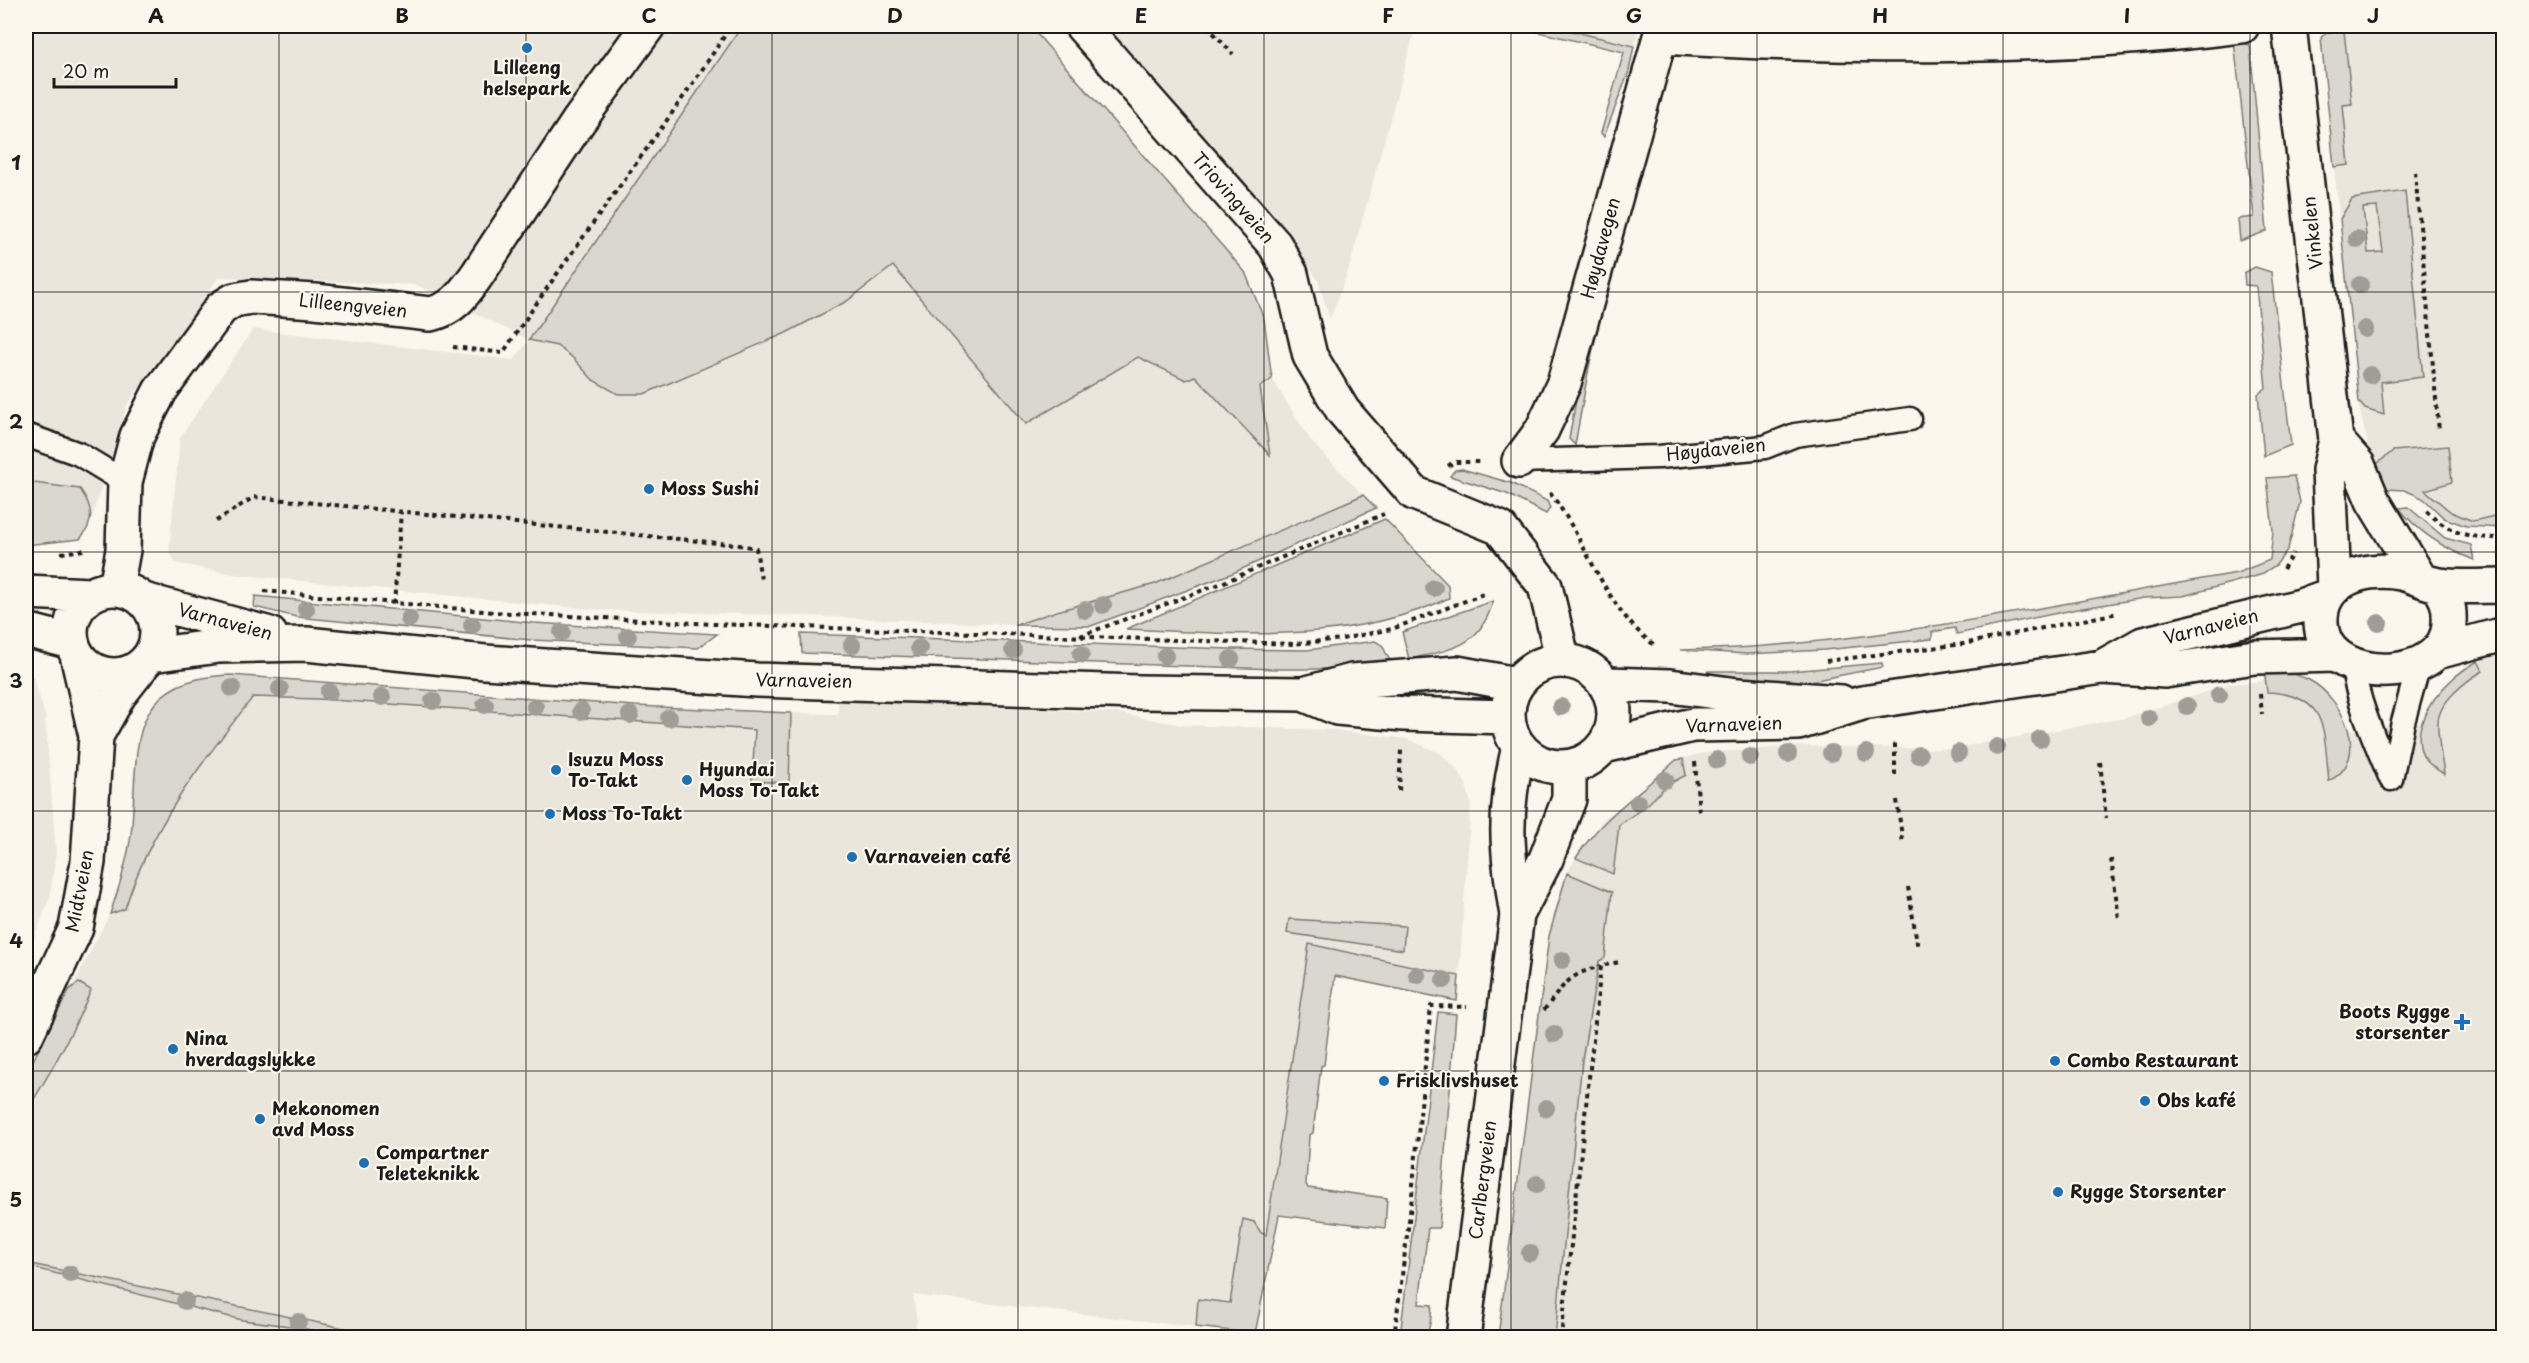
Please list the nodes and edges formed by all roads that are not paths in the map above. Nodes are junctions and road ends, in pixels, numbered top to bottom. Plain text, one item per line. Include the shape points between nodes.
1 (648, 26) edge
2 (1082, 26) edge
3 (2242, 26) edge
4 (2289, 26) edge
5 (1662, 31) edge
6 (1910, 419) dead end
7 (26, 435) edge
8 (2336, 441) junction
9 (1519, 461) joint
10 (125, 482) junction
11 (2428, 581) junction
12 (2504, 586) edge
13 (26, 592) edge
14 (2330, 592) junction
15 (117, 594) junction
16 (26, 630) edge
17 (2504, 634) edge
18 (306, 644) junction
19 (74, 649) junction
20 (2428, 658) junction
21 (2343, 659) junction
22 (146, 661) junction
23 (1563, 661) junction
24 (2102, 667) junction
25 (1516, 684) junction
26 (1606, 684) junction
27 (1303, 694) junction
28 (1862, 703) junction
29 (1508, 717) junction
30 (96, 736) junction
31 (1604, 746) junction
32 (1519, 747) junction
33 (1569, 767) junction
34 (1517, 915) junction
35 (26, 1036) edge
36 (1462, 1338) edge

1 - 10 street, Lilleengveien via 459,299 443,312 430,315 315,301 251,297 234,300 221,308 160,391 137,436
2 - 23 street, Triovingveien via 1275,245 1291,274 1310,357 1343,411 1413,493 1500,528 1545,586
3 - 5 street via 2091,38 1850,46
4 - 8 street, Vinkelen
5 - 9 street, Høydavegen via 1564,383 1542,430
6 - 9 lane, Høydaveien via 1795,435 1765,447 1659,457
7 - 10 lane via 79,454
8 - 11 street via 2358,465 2373,501
8 - 14 street, Vinkelen via 2329,470
10 - 15 street, Lilleengveien
11 - 12 street, Varnaveien
11 - 14 street, Varnaveien via 2379,571 2352,575
11 - 20 street via 2444,594 2450,608 2449,633
13 - 15 street, Varnaveien
14 - 21 street via 2320,619 2323,634
14 - 24 street, Varnaveien via 2301,606 2143,644
15 - 18 street, Varnaveien
15 - 19 street via 73,616 70,629
15 - 22 street via 153,612 158,626 157,642
16 - 19 street
17 - 20 street, Varnaveien
18 - 22 street, Varnaveien via 219,646
18 - 27 street, Varnaveien via 485,662 756,680
19 - 22 street via 86,665 112,676 127,674
19 - 30 street, Midtveien
20 - 21 street, Varnaveien via 2393,671 2363,667
20 - 21 lane via 2403,722 2391,779
21 - 24 street, Varnaveien via 2254,657 2166,671
22 - 30 street, Midtveien via 119,695
23 - 25 street via 1535,667
23 - 26 street via 1585,665
24 - 28 street, Varnaveien
25 - 27 street, Varnaveien via 1457,673 1352,681
25 - 29 street
26 - 28 street, Varnaveien
26 - 31 street via 1616,715
27 - 29 street, Varnaveien via 1337,708
28 - 31 street, Varnaveien via 1798,723 1693,725
29 - 32 street
30 - 35 street, Midtveien via 88,862 76,927
31 - 33 street via 1592,758
32 - 33 street via 1545,765
32 - 34 street, Carlbergveien via 1508,791 1507,853
33 - 34 street, Carlbergveien via 1569,799 1546,859
34 - 36 street, Carlbergveien

